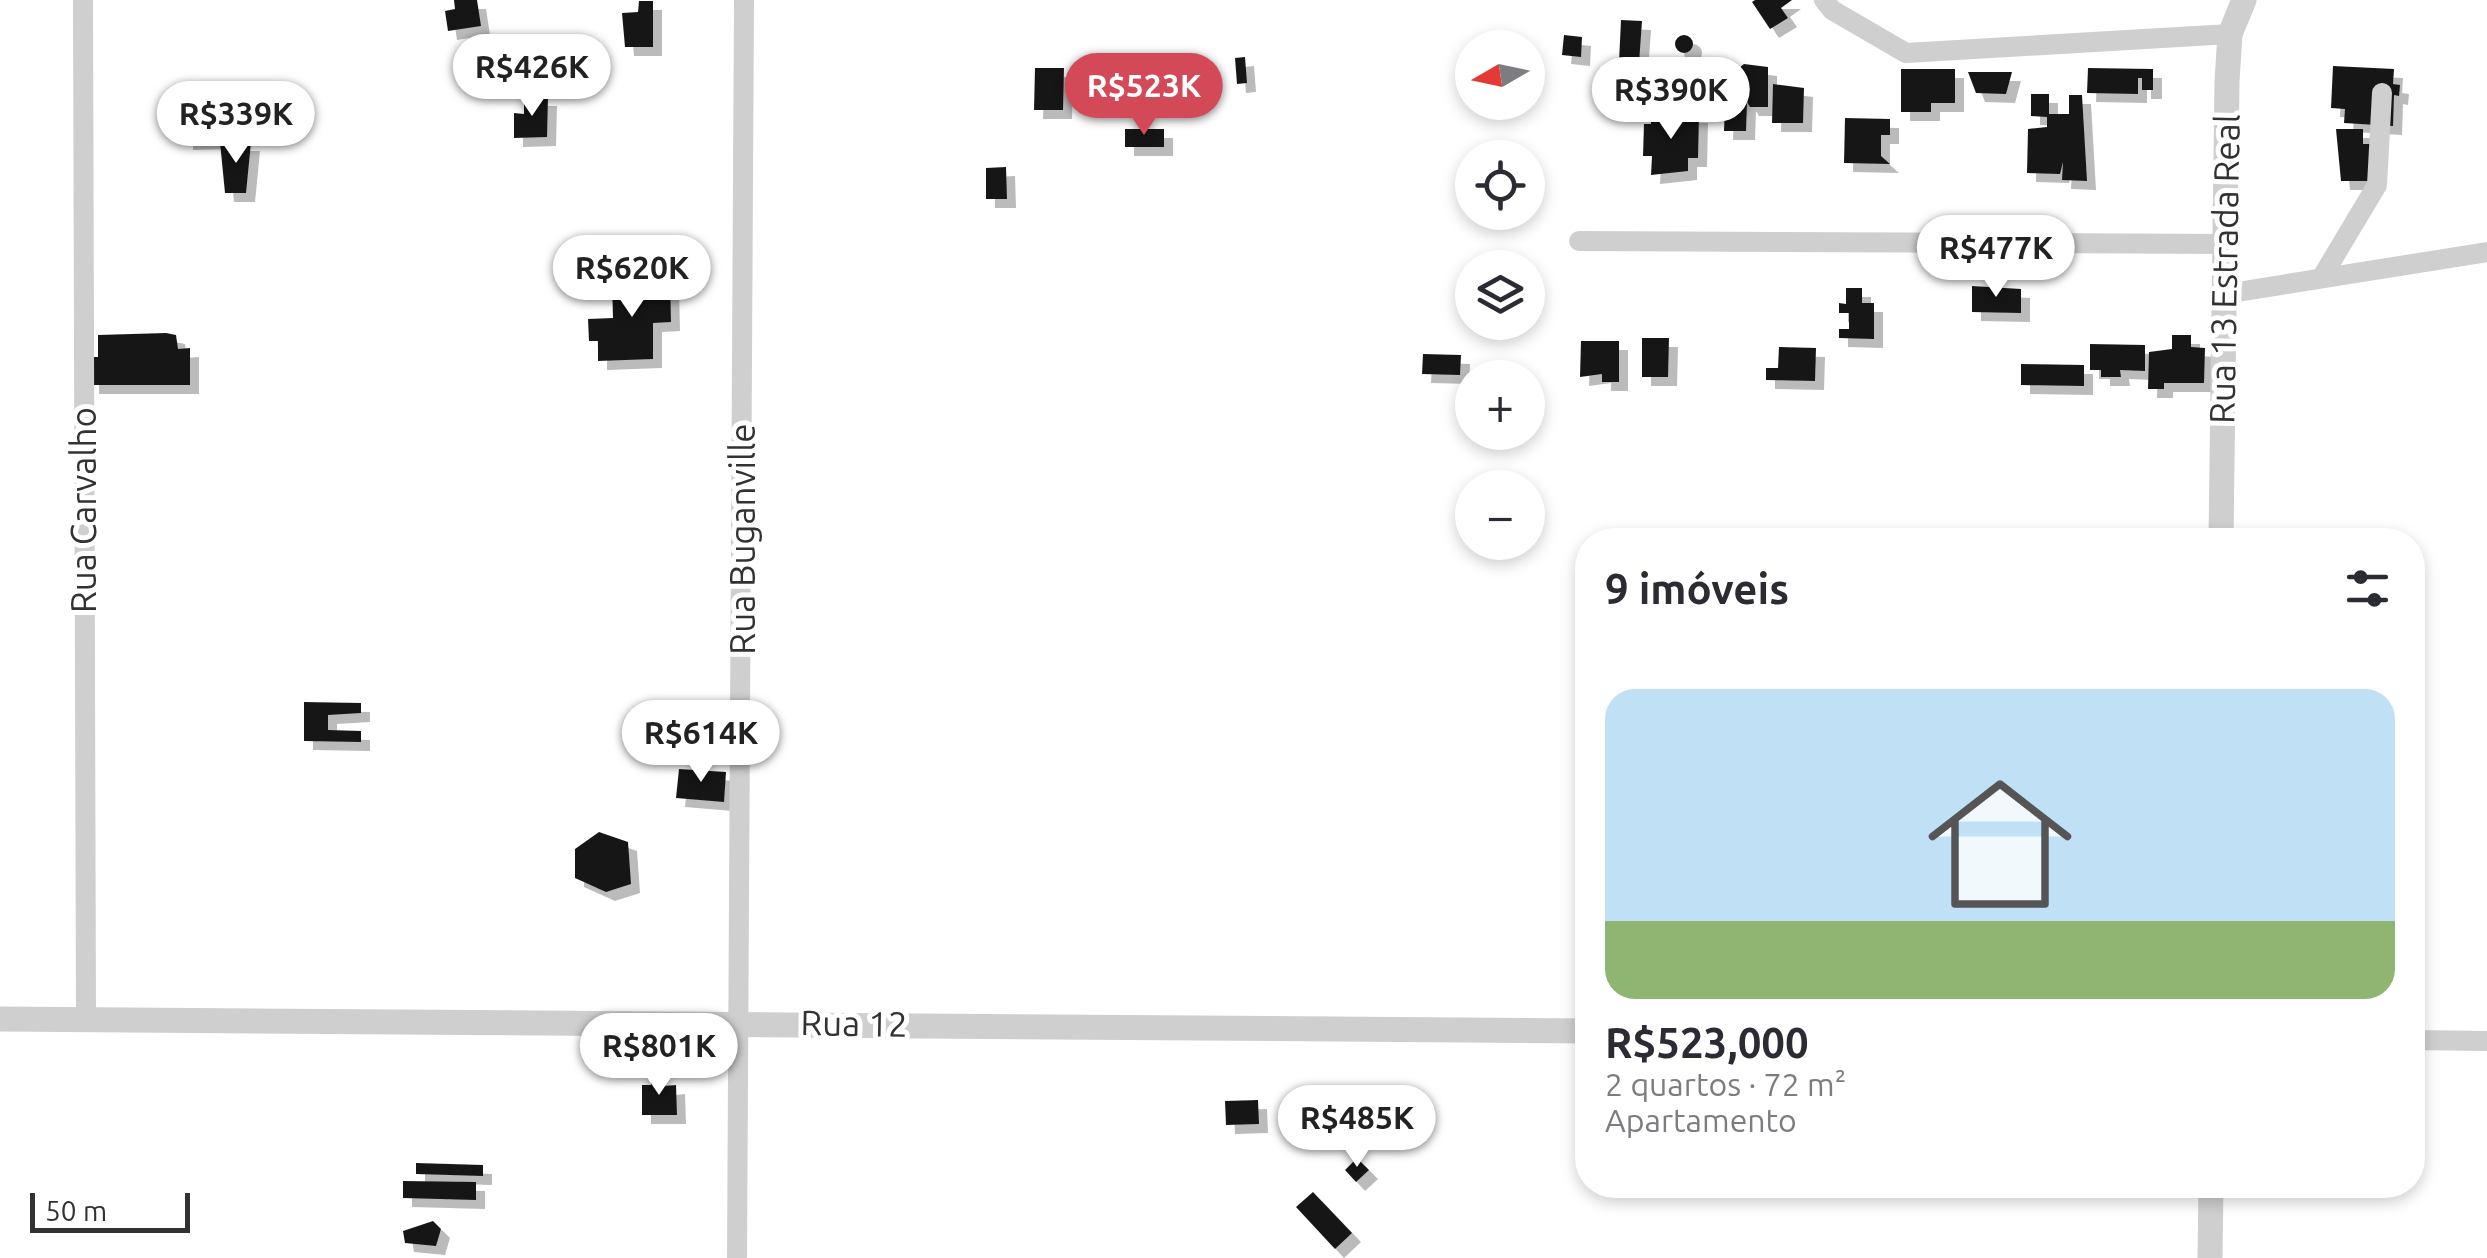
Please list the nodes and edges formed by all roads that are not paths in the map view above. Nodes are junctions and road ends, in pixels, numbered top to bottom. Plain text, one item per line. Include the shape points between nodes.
1 (83, 0) edge
2 (744, 0) edge
3 (1824, 0) edge
4 (2244, 0) edge
5 (2230, 34) junction
6 (2382, 94) dead end
7 (1580, 241) dead end
8 (2226, 244) junction
9 (2487, 252) edge
10 (2322, 277) junction
11 (2225, 294) junction
12 (2221, 528) edge
13 (0, 1019) edge
14 (86, 1019) junction
15 (742, 1023) junction
16 (1575, 1032) edge
17 (2425, 1040) edge
18 (2487, 1042) edge
19 (2211, 1198) edge
20 (737, 1258) edge
21 (2210, 1258) edge

1 - 14 street, Rua Carvalho
2 - 15 street, Rua Buganville
3 - 5 street via 1906,54
4 - 5 street, Rua 13 Estrada Real
5 - 8 street, Rua 13 Estrada Real
6 - 10 street via 2377,185
7 - 8 street
8 - 11 street, Rua 13 Estrada Real
9 - 10 street
10 - 11 street
11 - 12 street, Rua 13 Estrada Real
13 - 14 street, Rua 12
14 - 15 street, Rua 12
15 - 16 street, Rua 12
15 - 20 street, Rua Buganville
17 - 18 street
19 - 21 street

